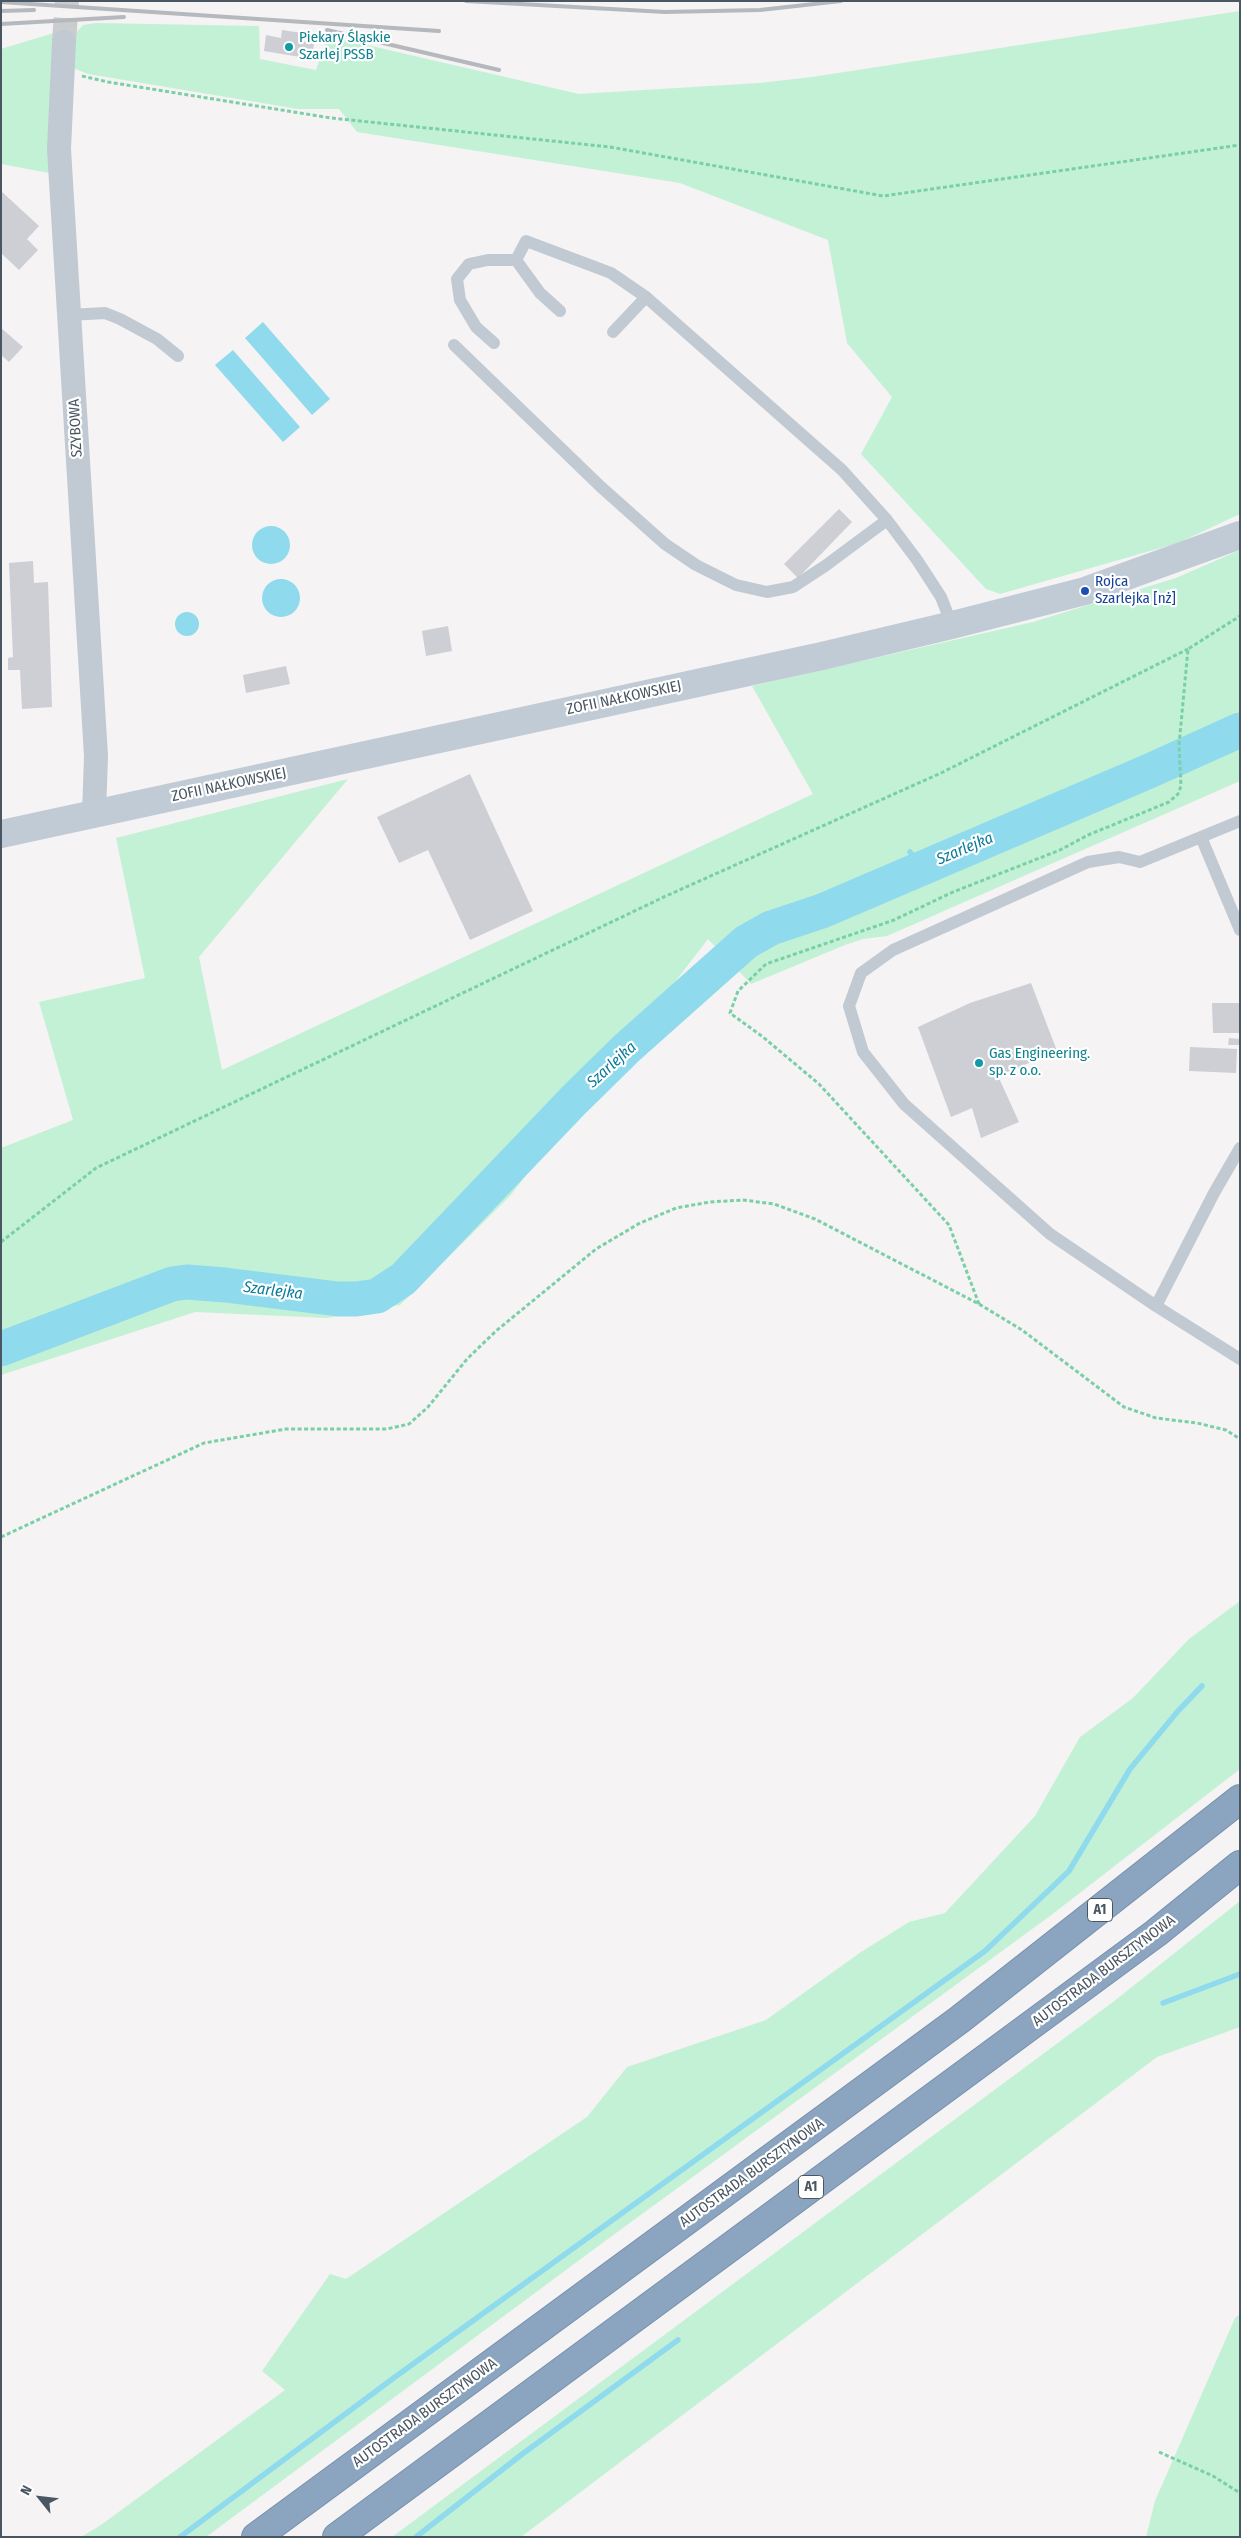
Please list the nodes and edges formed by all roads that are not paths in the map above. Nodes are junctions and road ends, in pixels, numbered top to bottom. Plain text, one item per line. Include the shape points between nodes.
1 (64, 42) tunnel mouth
2 (516, 260) junction
3 (646, 297) junction
4 (560, 311) dead end
5 (69, 315) junction
6 (614, 332) dead end
7 (494, 343) dead end
8 (454, 345) dead end
9 (178, 356) dead end
10 (888, 520) junction
11 (1240, 535) edge
12 (952, 625) junction
13 (94, 814) junction
14 (1240, 821) edge
15 (1, 834) edge
16 (1201, 837) junction
17 (1240, 930) edge
18 (1240, 1148) edge
19 (1156, 1306) junction
20 (1240, 1359) edge
21 (1240, 1799) edge
22 (1240, 1865) edge
23 (256, 2537) edge
24 (337, 2537) edge

1 - 5 street, SZYBOWA via 59,149
2 - 3 lane via 526,241 611,273
2 - 4 lane via 540,293
2 - 7 lane via 469,264 458,279 460,300 476,327
3 - 6 lane
3 - 10 lane via 842,470
5 - 9 lane via 105,313 157,339
5 - 13 street, SZYBOWA via 96,756
8 - 10 lane via 665,544 696,565 736,585 767,592 793,587
10 - 12 lane via 941,597
11 - 12 street, ZOFII NAŁKOWSKIEJ via 1085,591
12 - 13 street, ZOFII NAŁKOWSKIEJ
13 - 15 street, ZOFII NAŁKOWSKIEJ
14 - 16 lane
16 - 17 lane
16 - 19 lane via 1140,862 1119,857 1088,862 893,950 861,973 849,1006 863,1052 904,1104 1050,1234
18 - 19 lane
19 - 20 lane
21 - 23 highway, AUTOSTRADA BURSZTYNOWA / A1 via 959,2020
22 - 24 highway, AUTOSTRADA BURSZTYNOWA / A1 via 1156,1933

